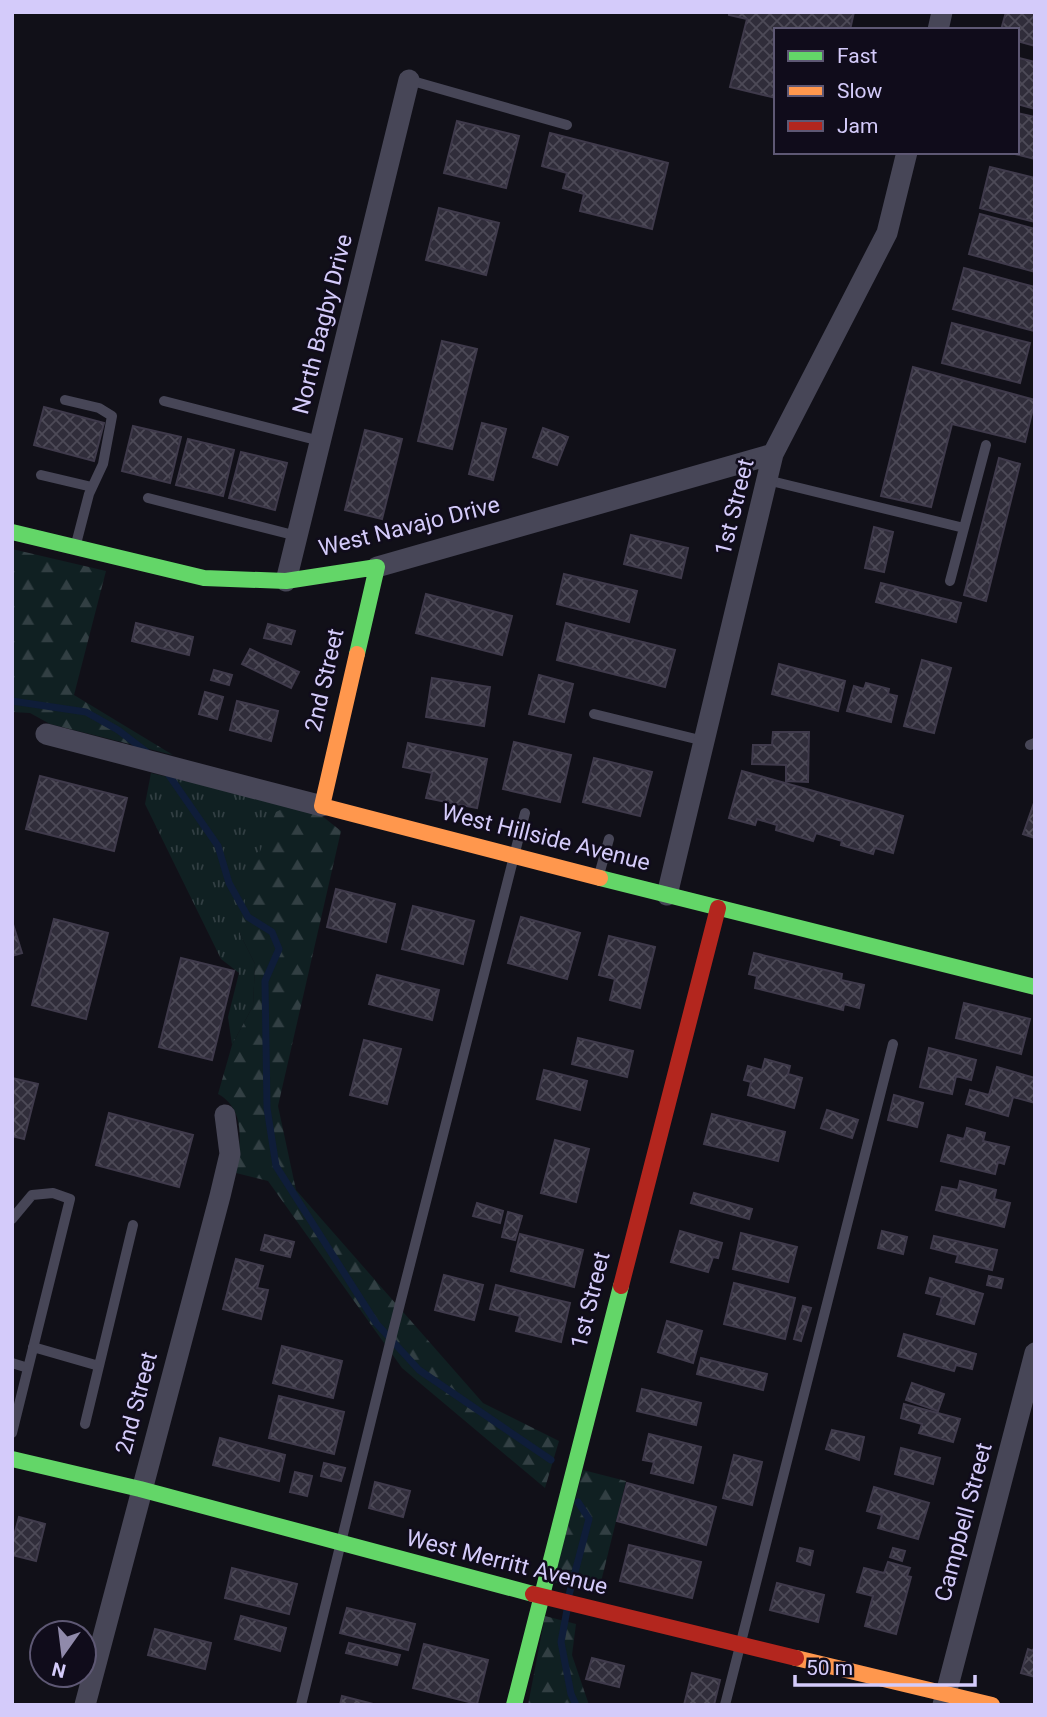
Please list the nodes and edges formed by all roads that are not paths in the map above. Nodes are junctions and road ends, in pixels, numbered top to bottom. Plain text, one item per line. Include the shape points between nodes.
1 (409, 80) joint
2 (567, 125) dead end
3 (907, 154) edge
4 (65, 400) dead end
5 (164, 401) dead end
6 (320, 442) junction
7 (986, 445) dead end
8 (773, 454) junction
9 (41, 475) dead end
10 (767, 480) junction
11 (92, 488) junction
12 (148, 498) dead end
13 (964, 528) junction
14 (12, 532) edge
15 (297, 536) junction
16 (75, 547) junction
17 (377, 567) junction
18 (950, 581) dead end
19 (286, 582) junction
20 (594, 714) dead end
21 (46, 734) dead end
22 (704, 741) junction
23 (322, 806) junction
24 (526, 813) dead end
25 (609, 839) dead end
26 (514, 855) junction
27 (599, 877) junction
28 (667, 895) junction
29 (718, 908) junction
30 (1035, 987) edge
31 (893, 1044) dead end
32 (225, 1115) dead end
33 (12, 1219) edge
34 (133, 1225) dead end
35 (33, 1347) junction
36 (1035, 1353) edge
37 (12, 1363) edge
38 (99, 1366) junction
39 (28, 1368) junction
40 (15, 1410) edge
41 (85, 1424) dead end
42 (12, 1433) edge
43 (12, 1459) edge
44 (140, 1489) junction
45 (341, 1542) junction
46 (545, 1597) junction
47 (739, 1644) junction
48 (944, 1699) edge
49 (85, 1705) edge
50 (301, 1705) edge
51 (514, 1705) edge
52 (724, 1705) edge
53 (992, 1705) edge

1 - 2 lane
1 - 6 street, North Bagby Drive
3 - 8 street, 1st Street via 887,233
4 - 11 lane via 112,416 103,464
5 - 6 lane
6 - 15 street, North Bagby Drive
7 - 13 lane
8 - 10 street, 1st Street
8 - 17 street, West Navajo Drive
9 - 11 lane
10 - 13 lane
10 - 22 street, 1st Street
11 - 16 lane
12 - 15 lane
13 - 18 lane
14 - 16 street, West Navajo Drive
15 - 19 street, North Bagby Drive
16 - 19 street, West Navajo Drive via 204,578
17 - 19 street, West Navajo Drive
17 - 23 street, 2nd Street
20 - 22 lane
21 - 23 street, West Hillside Avenue
22 - 28 street, 1st Street
23 - 26 street, West Hillside Avenue
24 - 26 lane
25 - 27 lane
26 - 27 street, West Hillside Avenue
26 - 45 lane
27 - 28 street, West Hillside Avenue
28 - 29 street, West Hillside Avenue
29 - 30 street, West Hillside Avenue
29 - 46 street, 1st Street
31 - 47 lane
32 - 44 street, 2nd Street via 230,1154
33 - 35 lane via 32,1195 53,1193 69,1199
34 - 38 lane
35 - 38 lane
35 - 39 lane
36 - 48 street, Campbell Street
37 - 39 lane
38 - 41 lane
39 - 40 lane
40 - 42 lane
43 - 44 street, West Merritt Avenue
44 - 45 street, West Merritt Avenue
44 - 49 street, 2nd Street
45 - 46 street, West Merritt Avenue
45 - 50 lane
46 - 47 street, West Merritt Avenue
46 - 51 street, 1st Street
47 - 48 street, West Merritt Avenue
47 - 52 lane
48 - 53 street, West Merritt Avenue

